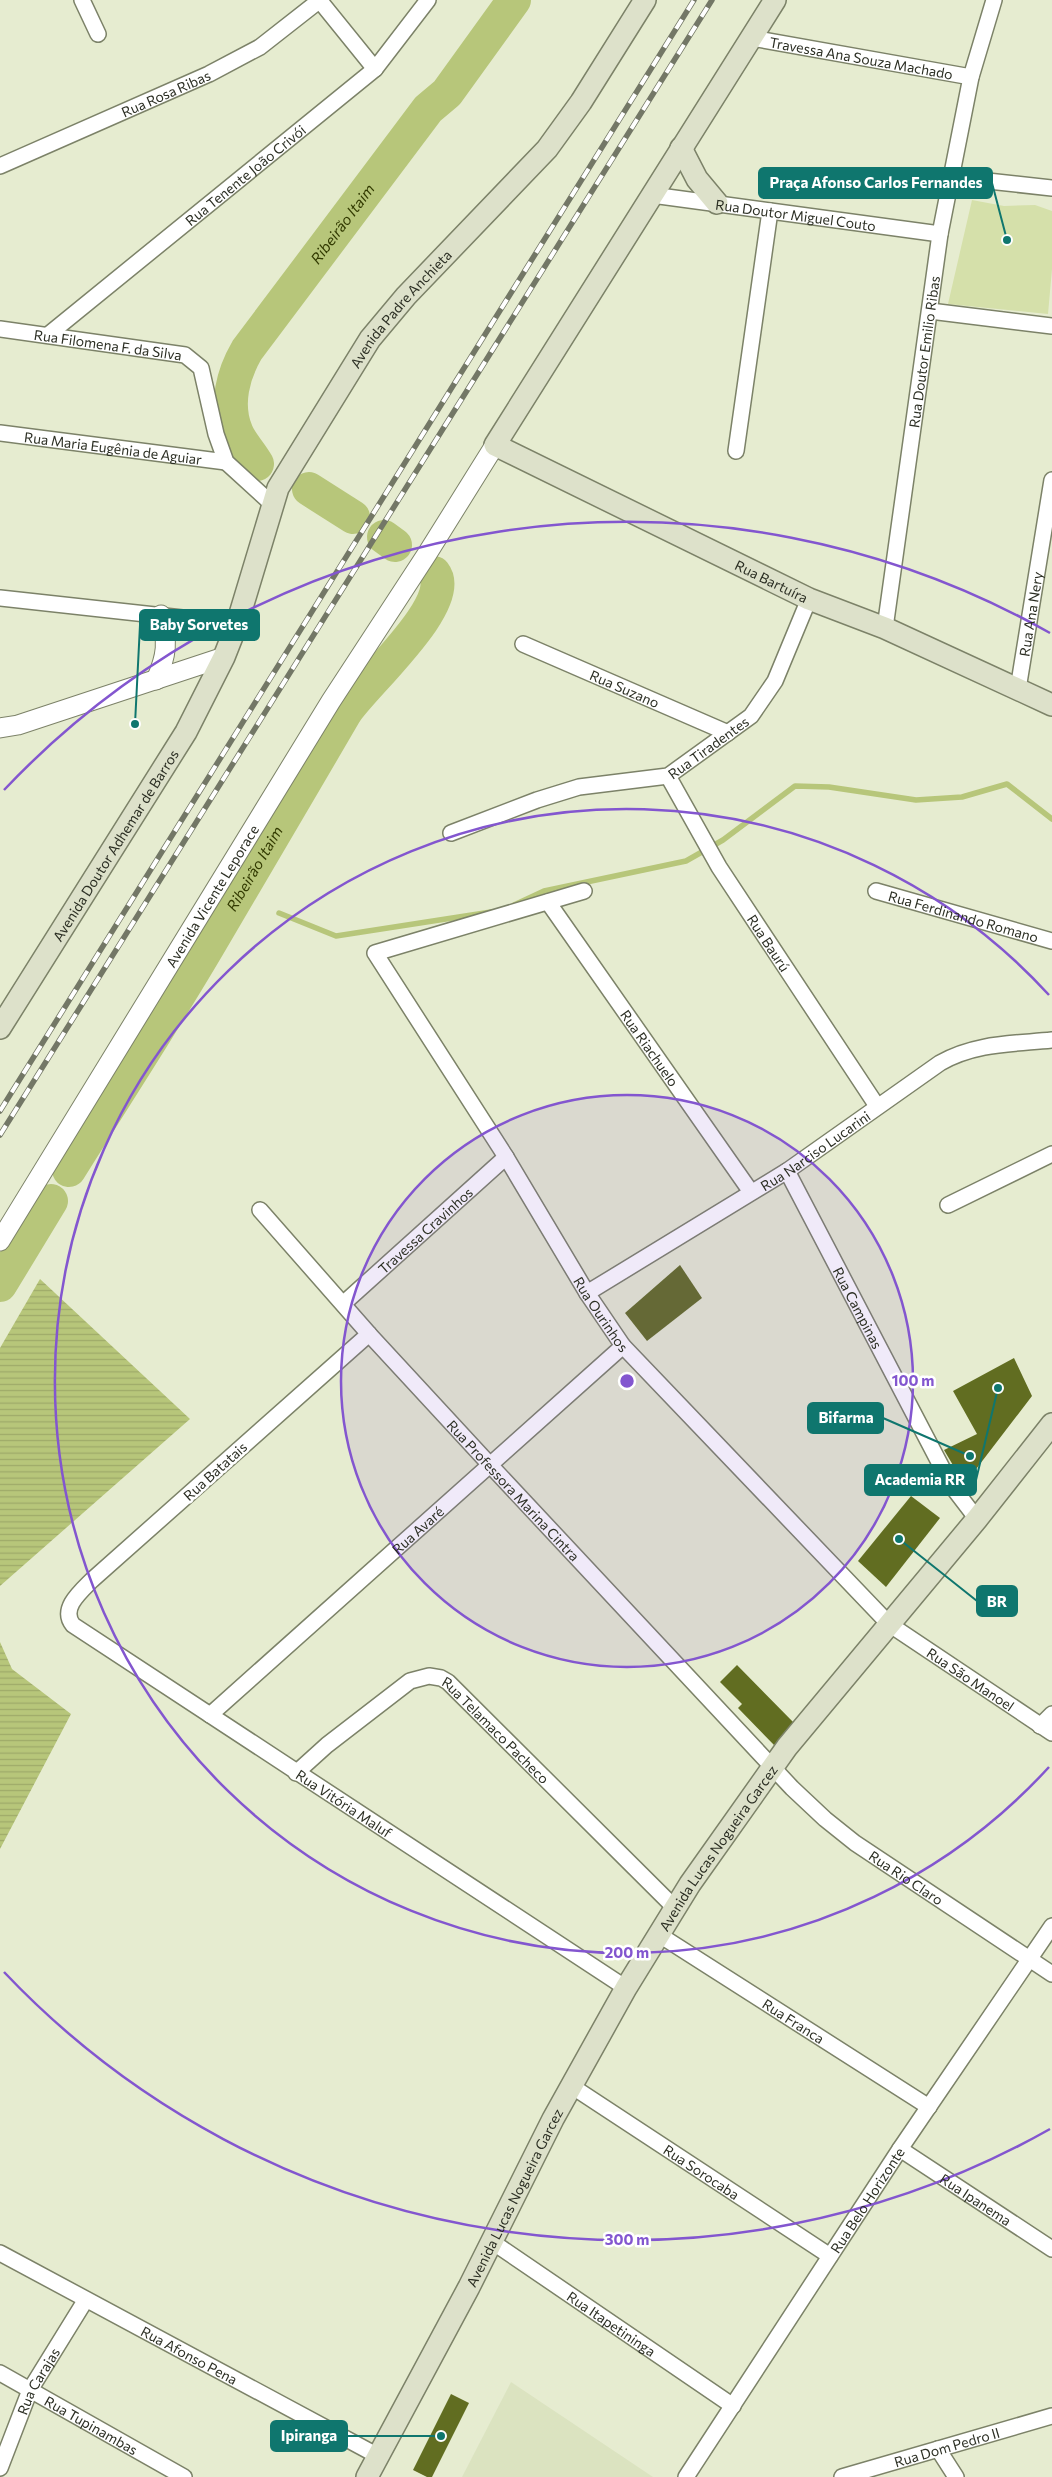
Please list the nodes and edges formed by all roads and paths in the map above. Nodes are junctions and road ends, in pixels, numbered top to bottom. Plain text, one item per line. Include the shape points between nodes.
1 (82, 0) edge
2 (320, 0) edge
3 (428, 0) edge
4 (645, 0) edge
5 (775, 0) edge
6 (994, 0) edge
7 (98, 34) dead end
8 (752, 38) junction
9 (374, 70) junction
10 (971, 77) junction
11 (681, 148) junction
12 (0, 166) edge
13 (951, 177) junction
14 (1052, 188) edge
15 (652, 195) junction
16 (716, 203) junction
17 (770, 211) junction
18 (940, 234) junction
19 (930, 311) junction
20 (1052, 326) edge
21 (0, 328) edge
22 (48, 335) junction
23 (0, 433) edge
24 (495, 445) junction
25 (736, 451) dead end
26 (226, 462) junction
27 (1052, 480) edge
28 (275, 496) junction
29 (0, 598) edge
30 (809, 599) junction
31 (161, 616) junction
32 (237, 624) junction
33 (885, 628) junction
34 (523, 644) dead end
35 (224, 657) junction
36 (156, 680) junction
37 (1018, 689) junction
38 (1052, 704) edge
39 (0, 728) edge
40 (728, 733) junction
41 (668, 776) junction
42 (450, 833) dead end
43 (876, 891) dead end
44 (584, 892) dead end
45 (548, 902) junction
46 (1052, 941) edge
47 (0, 1028) edge
48 (1052, 1040) edge
49 (877, 1106) junction
50 (1052, 1154) edge
51 (506, 1157) junction
52 (787, 1171) junction
53 (750, 1192) junction
54 (948, 1205) dead end
55 (260, 1210) dead end
56 (0, 1241) edge
57 (587, 1293) junction
58 (344, 1303) junction
59 (369, 1334) junction
60 (623, 1346) junction
61 (1052, 1424) edge
62 (491, 1466) junction
63 (977, 1519) junction
64 (67, 1613) joint
65 (889, 1624) junction
66 (1052, 1714) edge
67 (210, 1715) junction
68 (1046, 1729) edge
69 (772, 1767) junction
70 (296, 1773) junction
71 (675, 1908) junction
72 (1052, 1926) edge
73 (658, 1934) junction
74 (1029, 1960) junction
75 (1052, 1974) edge
76 (626, 1988) junction
77 (572, 2087) junction
78 (929, 2107) junction
79 (900, 2149) junction
80 (491, 2240) junction
81 (1052, 2249) edge
82 (0, 2253) edge
83 (830, 2256) junction
84 (86, 2301) junction
85 (0, 2373) edge
86 (30, 2390) junction
87 (733, 2406) junction
88 (1052, 2416) edge
89 (938, 2449) junction
90 (380, 2456) junction
91 (0, 2468) edge
92 (184, 2477) edge
93 (367, 2477) edge
94 (686, 2477) edge
95 (842, 2477) edge
96 (956, 2477) edge

1 - 7 street
2 - 9 street
2 - 12 street, Rua Rosa Ribas via 260,47 210,74
3 - 9 street, Rua Tenente João Crivói
4 - 28 main road, Avenida Padre Anchieta via 581,102 547,149 406,296 370,339
5 - 8 main road
6 - 10 street, Rua Doutor Emilio Ribas
8 - 10 street, Travessa Ana Souza Machado
8 - 11 main road
9 - 22 street, Rua Tenente João Crivói
10 - 13 street, Rua Doutor Emilio Ribas
11 - 15 main road
11 - 16 main road via 697,180
13 - 14 street
13 - 18 street, Rua Doutor Emilio Ribas
15 - 16 street, Rua Doutor Miguel Couto
15 - 24 main road
16 - 17 street, Rua Doutor Miguel Couto
17 - 18 street, Rua Doutor Miguel Couto
17 - 25 street
18 - 19 street, Rua Doutor Emilio Ribas
19 - 20 street
19 - 33 street, Rua Doutor Emilio Ribas
21 - 22 street, Rua Filomena F. da Silva
22 - 26 street, Rua Filomena F. da Silva via 185,355 197,362
23 - 26 street, Rua Maria Eugênia de Aguiar
24 - 30 main road, Rua Bartuíra
24 - 56 street, Avenida Vicente Leporace via 332,701
26 - 28 street, Rua Filomena F. da Silva
27 - 37 street, Rua Ana Nery
28 - 32 main road, Avenida Padre Anchieta
29 - 31 street
30 - 33 main road, Rua Bartuíra
30 - 40 street, Rua Tiradentes via 775,681 751,716
31 - 32 street
31 - 36 street via 166,636 165,660
32 - 35 main road, Avenida Padre Anchieta
33 - 37 main road, Rua Bartuíra
34 - 40 street, Rua Suzano
35 - 36 street
35 - 47 main road, Avenida Doutor Adhemar de Barros via 186,732
36 - 39 street
37 - 38 main road, Rua Bartuíra
40 - 41 street, Rua Tiradentes
41 - 42 street, Rua Tiradentes via 579,787
41 - 49 street, Rua Baurú via 719,867
43 - 46 street, Rua Ferdinando Romano
44 - 45 street
45 - 51 street, Rua Ourinhos via 375,953
45 - 53 street, Rua Riachuelo
48 - 49 street, Rua Narciso Lucarini via 959,1052
49 - 52 street, Rua Narciso Lucarini
50 - 54 street
51 - 57 street, Rua Ourinhos
51 - 58 street, Travessa Cravinhos
52 - 53 street, Rua Narciso Lucarini
52 - 63 street, Rua Campinas via 951,1485
53 - 57 street, Rua Narciso Lucarini
55 - 58 street, Rua Professora Marina Cintra
57 - 60 street, Rua Ourinhos
58 - 59 street, Rua Professora Marina Cintra
59 - 62 street, Rua Professora Marina Cintra
59 - 64 street, Rua Batatais via 92,1580
60 - 62 street, Rua Avaré
60 - 65 street, Rua Ourinhos
61 - 63 main road, Avenida Lucas Nogueira Garcez
62 - 67 street, Rua Avaré
62 - 69 street, Rua Professora Marina Cintra
63 - 65 main road, Avenida Lucas Nogueira Garcez
64 - 67 street, Rua Vitória Maluf via 73,1625
65 - 68 street, Rua São Manoel
65 - 69 main road, Avenida Lucas Nogueira Garcez
66 - 68 street
67 - 70 street, Rua Vitória Maluf
69 - 71 main road, Avenida Lucas Nogueira Garcez
69 - 74 street, Rua Rio Claro via 825,1819 855,1843
70 - 71 street, Rua Telamaco Pacheco via 327,1745 410,1682 429,1676 440,1678 448,1682
70 - 76 street, Rua Vitória Maluf
71 - 73 main road, Avenida Lucas Nogueira Garcez
72 - 74 street, Rua Belo Horizonte
73 - 76 main road, Avenida Lucas Nogueira Garcez
73 - 78 street, Rua Franca
74 - 75 street, Rua Rio Claro
74 - 78 street, Rua Belo Horizonte
76 - 77 main road, Avenida Lucas Nogueira Garcez
77 - 80 main road, Avenida Lucas Nogueira Garcez
77 - 83 street, Rua Sorocaba
78 - 79 street, Rua Belo Horizonte
79 - 81 street, Rua Ipanema
79 - 83 street, Rua Belo Horizonte
80 - 87 street, Rua Itapetininga
80 - 90 main road, Avenida Lucas Nogueira Garcez
82 - 84 street, Rua Afonso Pena
83 - 87 street, Rua Belo Horizonte
84 - 86 street, Rua Carajas
84 - 90 street, Rua Afonso Pena
85 - 86 street, Rua Tupinambas
86 - 91 street, Rua Carajas
86 - 92 street, Rua Tupinambas
87 - 94 street, Rua Belo Horizonte
88 - 89 street, Rua Dom Pedro II
89 - 95 street, Rua Dom Pedro II
89 - 96 street
90 - 93 main road, Avenida Lucas Nogueira Garcez

